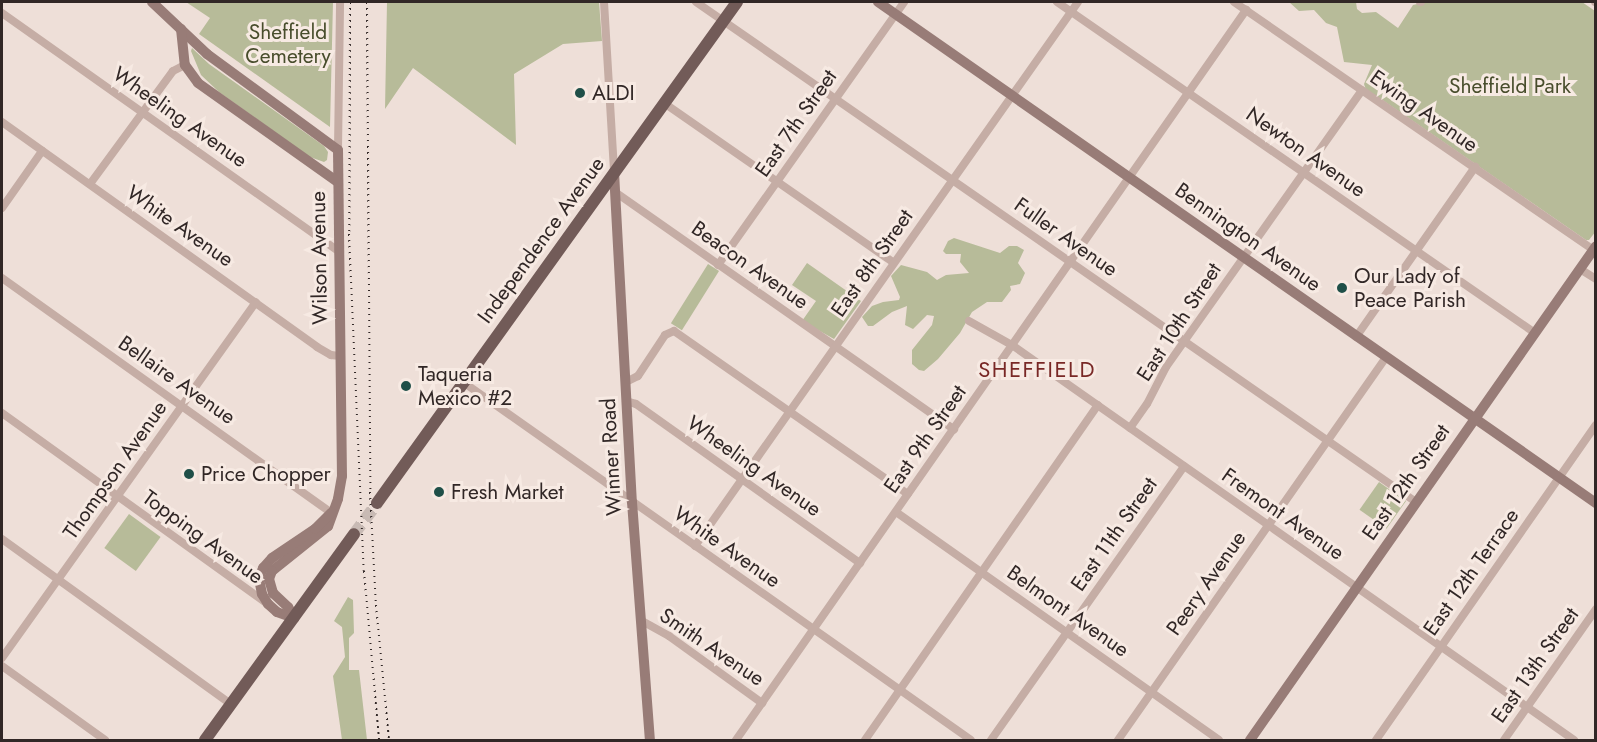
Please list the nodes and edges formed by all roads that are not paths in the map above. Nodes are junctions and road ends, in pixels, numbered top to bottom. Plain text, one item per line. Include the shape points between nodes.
1 (152, 2) edge
2 (340, 2) edge
3 (604, 2) edge
4 (696, 2) edge
5 (737, 2) edge
6 (878, 2) edge
7 (904, 2) edge
8 (1057, 2) edge
9 (1078, 2) edge
10 (1234, 2) edge
11 (1246, 10) junction
12 (1071, 11) junction
13 (2, 13) edge
14 (896, 14) junction
15 (724, 21) junction
16 (181, 29) junction
17 (186, 65) junction
18 (1362, 90) junction
19 (1189, 92) junction
20 (1012, 95) junction
21 (835, 99) junction
22 (664, 103) junction
23 (142, 112) junction
24 (2, 122) edge
25 (338, 150) junction
26 (42, 151) junction
27 (1475, 167) junction
28 (614, 172) junction
29 (1303, 172) junction
30 (1129, 177) junction
31 (952, 180) junction
32 (338, 182) junction
33 (777, 182) junction
34 (90, 184) junction
35 (615, 192) junction
36 (2, 208) edge
37 (1594, 248) edge
38 (338, 251) junction
39 (1418, 252) junction
40 (1243, 258) junction
41 (893, 262) junction
42 (1070, 262) junction
43 (718, 265) junction
44 (1580, 269) junction
45 (2, 278) edge
46 (1596, 279) edge
47 (256, 302) junction
48 (969, 321) dead end
49 (1535, 333) junction
50 (1356, 337) junction
51 (1183, 342) junction
52 (1012, 345) junction
53 (835, 346) junction
54 (340, 356) junction
55 (1386, 357) junction
56 (463, 382) junction
57 (626, 382) junction
58 (626, 401) junction
59 (1098, 405) junction
60 (182, 407) junction
61 (790, 412) junction
62 (2, 413) edge
63 (1474, 419) junction
64 (1596, 425) edge
65 (1131, 428) junction
66 (954, 429) junction
67 (1327, 441) junction
68 (1184, 466) junction
69 (1559, 478) junction
70 (743, 480) junction
71 (908, 494) junction
72 (118, 498) junction
73 (377, 502) tunnel mouth
74 (632, 502) junction
75 (1416, 502) junction
76 (1596, 503) edge
77 (896, 512) junction
78 (331, 513) junction
79 (1268, 525) junction
80 (354, 534) tunnel mouth
81 (2, 539) edge
82 (695, 546) junction
83 (860, 563) junction
84 (982, 572) junction
85 (58, 580) junction
86 (1357, 587) junction
87 (268, 604) junction
88 (1596, 609) edge
89 (294, 618) junction
90 (642, 621) junction
91 (813, 630) junction
92 (1067, 632) junction
93 (1440, 646) junction
94 (2, 658) edge
95 (2, 666) edge
96 (900, 690) junction
97 (1152, 693) junction
98 (762, 703) junction
99 (231, 704) junction
100 (1527, 708) junction
101 (105, 741) edge
102 (205, 741) edge
103 (650, 741) edge
104 (736, 741) edge
105 (865, 741) edge
106 (971, 741) edge
107 (991, 741) edge
108 (1118, 741) edge
109 (1219, 741) edge
110 (1250, 741) edge
111 (1376, 741) edge
112 (1504, 741) edge
113 (1574, 741) edge

1 - 16 main road
2 - 25 street, Wilson Avenue
3 - 28 street
4 - 15 street, Fuller Avenue
5 - 15 main road, Independence Avenue
6 - 14 main road, Bennington Avenue
7 - 14 street, East 7th Street
8 - 12 street, Newton Avenue
9 - 12 street, East 8th Street
10 - 11 street, Ewing Avenue
11 - 18 street, Ewing Avenue
11 - 19 street, East 9th Street
12 - 19 street, Newton Avenue
12 - 20 street, East 8th Street
13 - 23 street, Wheeling Avenue
14 - 20 main road, Bennington Avenue
14 - 21 street, East 7th Street
15 - 21 street, Fuller Avenue
15 - 22 main road, Independence Avenue
16 - 17 main road
16 - 25 main road via 207,54
17 - 23 street via 173,71
17 - 32 main road via 210,93
18 - 27 street, Ewing Avenue
18 - 29 street, East 10th Street
19 - 29 street, Newton Avenue
19 - 30 street, East 9th Street
20 - 30 main road, Bennington Avenue
20 - 31 street, East 8th Street
21 - 31 street, Fuller Avenue
21 - 33 street, East 7th Street
22 - 28 main road, Independence Avenue
22 - 33 street
23 - 34 street
23 - 38 street, Wheeling Avenue
24 - 26 street, White Avenue
25 - 32 main road, Wilson Avenue
26 - 34 street, White Avenue
26 - 36 street
27 - 37 street, Ewing Avenue
27 - 39 street
28 - 35 main road, Winner Road
28 - 56 main road, Independence Avenue
29 - 39 street, Newton Avenue
29 - 40 street, East 10th Street
30 - 40 main road, Bennington Avenue
30 - 42 street, East 9th Street
31 - 41 street, East 8th Street
31 - 42 street, Fuller Avenue
32 - 38 main road, Wilson Avenue
33 - 41 street
33 - 43 street, East 7th Street
34 - 47 street, White Avenue
35 - 43 street, Beacon Avenue
35 - 57 main road, Winner Road
37 - 44 main road, East 12th Street
38 - 54 main road, Wilson Avenue
39 - 49 street, Newton Avenue
39 - 50 street
40 - 50 main road, Bennington Avenue
40 - 51 street, East 10th Street
41 - 53 street, East 8th Street
42 - 51 street, Fuller Avenue
42 - 52 street, East 9th Street
43 - 53 street, Beacon Avenue
44 - 46 street
44 - 49 main road, East 12th Street
45 - 60 street, Bellaire Avenue
47 - 54 street, White Avenue via 317,347
47 - 60 street, Thompson Avenue
48 - 52 street, Fremont Avenue
49 - 63 main road, East 12th Street
50 - 55 main road, Bennington Avenue
51 - 65 street, East 10th Street
51 - 67 street, Fuller Avenue
52 - 59 street, Fremont Avenue
52 - 66 street, East 9th Street
53 - 61 street, East 8th Street
53 - 66 street, Beacon Avenue
54 - 78 main road, Wilson Avenue via 342,476
55 - 63 main road, Bennington Avenue
55 - 67 street, Peery Avenue
56 - 73 main road, Independence Avenue
56 - 74 street, White Avenue
57 - 58 main road, Winner Road
57 - 61 street via 638,376 664,335 674,331
58 - 70 street, Wheeling Avenue via 636,404
58 - 74 main road, Winner Road
59 - 65 street, Fremont Avenue
59 - 84 street
60 - 72 street, Thompson Avenue
60 - 78 street, Bellaire Avenue
61 - 70 street, East 8th Street
61 - 71 street
62 - 72 street, Topping Avenue
63 - 69 main road, Bennington Avenue
63 - 75 main road, East 12th Street
64 - 69 street, East 12th Terrace
65 - 68 street, Fremont Avenue
66 - 71 street, East 9th Street
67 - 75 street, Fuller Avenue
67 - 79 street, Peery Avenue
68 - 79 street, Fremont Avenue
68 - 92 street, East 11th Street
69 - 76 main road, Bennington Avenue
69 - 93 street, East 12th Terrace
70 - 82 street, East 8th Street
70 - 83 street, Wheeling Avenue
71 - 77 street, East 9th Street
72 - 85 street, Thompson Avenue
72 - 87 street, Topping Avenue
74 - 82 street, White Avenue
74 - 90 main road, Winner Road
75 - 86 main road, East 12th Street
77 - 83 street, East 9th Street
77 - 84 street, Belmont Avenue
78 - 87 main road via 263,568 260,588
78 - 89 main road, Wilson Avenue via 328,526 273,571 269,579 273,593
79 - 86 street, Fremont Avenue
79 - 97 street, Peery Avenue
80 - 89 main road
81 - 85 street
82 - 91 street, White Avenue
83 - 91 street, East 9th Street
84 - 92 street, Belmont Avenue
84 - 96 street
85 - 94 street, Thompson Avenue
85 - 99 street
86 - 93 street, Fremont Avenue
86 - 110 main road, East 12th Street
87 - 89 main road
88 - 100 street, East 13th Street
89 - 99 main road
90 - 98 street, Smith Avenue
90 - 103 main road, Winner Road
91 - 96 street, White Avenue
91 - 98 street, East 9th Street
92 - 97 street, Belmont Avenue
92 - 107 street, East 11th Street
93 - 100 street, Fremont Avenue
93 - 111 street, East 12th Terrace
95 - 101 street
96 - 105 street
96 - 106 street, White Avenue
97 - 108 street, Peery Avenue
97 - 109 street, Belmont Avenue
98 - 104 street, East 9th Street
99 - 102 main road
100 - 112 street, East 13th Street
100 - 113 street, Fremont Avenue

